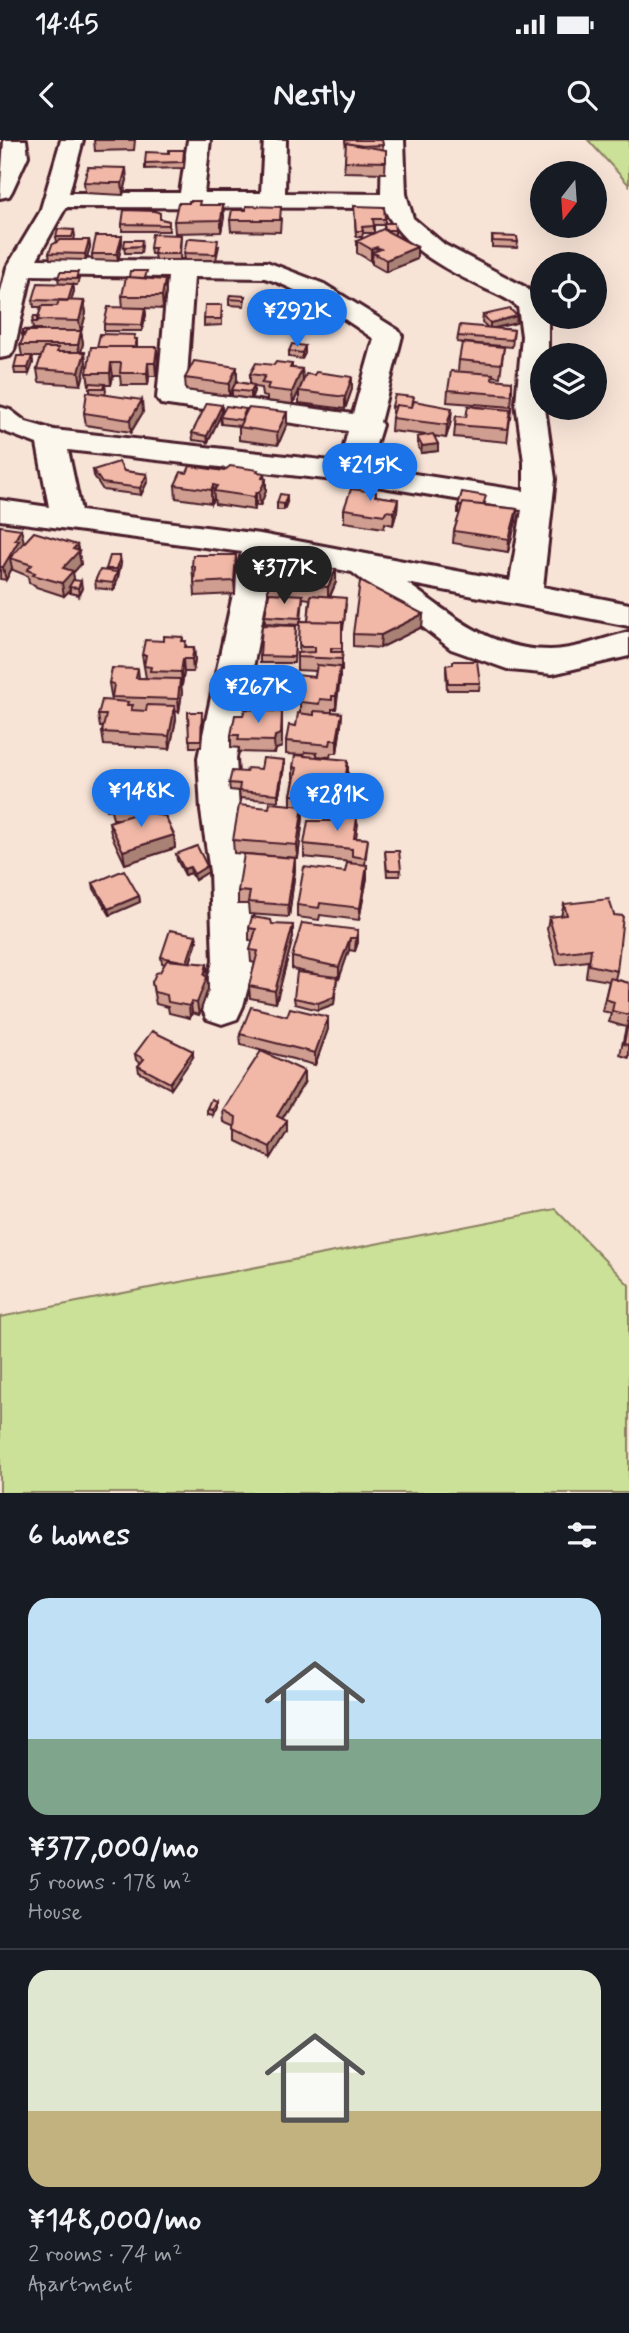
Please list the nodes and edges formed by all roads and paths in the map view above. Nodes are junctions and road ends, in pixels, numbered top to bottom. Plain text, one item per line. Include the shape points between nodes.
1 (15, 140) edge
2 (72, 140) edge
3 (199, 140) edge
4 (275, 140) edge
5 (393, 140) edge
6 (0, 191) edge
7 (55, 200) junction
8 (191, 200) junction
9 (273, 200) junction
10 (396, 201) junction
11 (20, 267) junction
12 (181, 271) junction
13 (0, 350) edge
14 (0, 416) edge
15 (366, 425) junction
16 (51, 439) junction
17 (352, 473) junction
18 (538, 503) junction
19 (0, 510) edge
20 (67, 519) junction
21 (260, 544) junction
22 (356, 562) junction
23 (525, 594) junction
24 (629, 615) edge
25 (629, 643) edge
26 (222, 1006) dead end

1 - 6 street via 16,156
2 - 7 street
3 - 8 street
4 - 9 street
5 - 10 street
7 - 8 street
7 - 11 street
8 - 9 street
9 - 10 street
10 - 18 street via 404,222 429,246 531,305 537,332 530,405 539,461
11 - 12 street
11 - 13 street
12 - 15 street via 267,270 291,277 388,336
12 - 15 street via 172,398
14 - 16 street via 16,428
15 - 17 street
16 - 17 street
16 - 20 street
17 - 18 street
18 - 23 street
19 - 20 street
20 - 21 street
21 - 22 street
21 - 26 street via 217,758 234,961
22 - 23 street
22 - 25 street via 463,640 510,658 552,662
23 - 24 street

